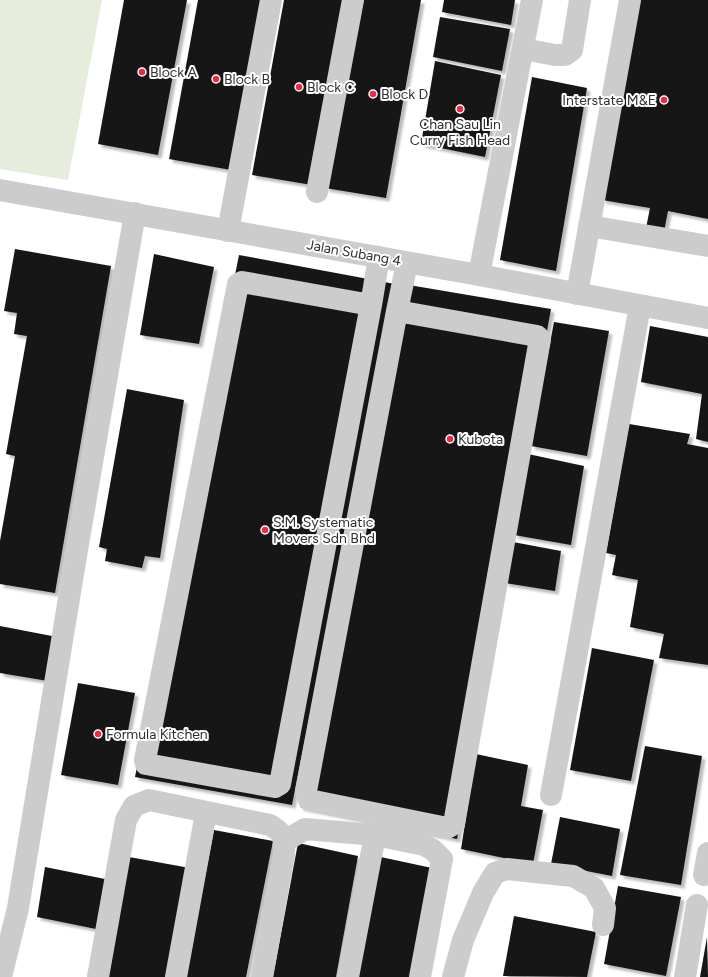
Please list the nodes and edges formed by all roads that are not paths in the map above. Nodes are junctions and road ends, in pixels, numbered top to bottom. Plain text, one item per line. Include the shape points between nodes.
1 (271, 0) edge
2 (353, 0) edge
3 (532, 0) edge
4 (580, 0) edge
5 (630, 0) edge
6 (523, 49) junction
7 (0, 190) edge
8 (317, 192) dead end
9 (135, 213) junction
10 (589, 226) junction
11 (228, 231) junction
12 (708, 246) edge
13 (380, 258) junction
14 (406, 262) junction
15 (479, 275) junction
16 (577, 294) junction
17 (371, 305) junction
18 (640, 306) junction
19 (397, 311) junction
20 (708, 318) edge
21 (551, 795) dead end
22 (206, 813) junction
23 (375, 835) junction
24 (285, 841) junction
25 (708, 853) edge
26 (704, 875) dead end
27 (697, 905) dead end
28 (603, 925) dead end
29 (1, 977) edge
30 (98, 977) edge
31 (176, 977) edge
32 (262, 977) edge
33 (348, 977) edge
34 (420, 977) edge
35 (453, 977) edge
36 (685, 977) edge

1 - 11 street
2 - 8 street
3 - 6 street
4 - 6 street via 572,50 565,55 555,55
5 - 10 street
6 - 15 street
7 - 9 street, Jalan Subang 4
9 - 11 street, Jalan Subang 4
9 - 29 street via 24,877
10 - 12 street
10 - 16 street
11 - 13 street, Jalan Subang 4
13 - 14 street, Jalan Subang 4
13 - 17 street
14 - 15 street, Jalan Subang 4
14 - 19 street
15 - 16 street, Jalan Subang 4
16 - 18 street, Jalan Subang 4
17 - 17 street via 280,784 275,787 146,764 146,752 238,284 242,282
18 - 20 street, Jalan Subang 4
18 - 21 street
19 - 19 street via 537,336 540,339 454,824 447,828 309,800 306,791
22 - 24 street via 270,825 280,830
22 - 30 street via 149,800 134,806 126,820
22 - 31 street
23 - 24 street via 305,829
23 - 33 street
23 - 34 street via 424,845 442,859
24 - 32 street
25 - 26 street
27 - 36 street
28 - 35 street via 605,908 594,888 573,876 507,869 495,873 483,893 463,940

